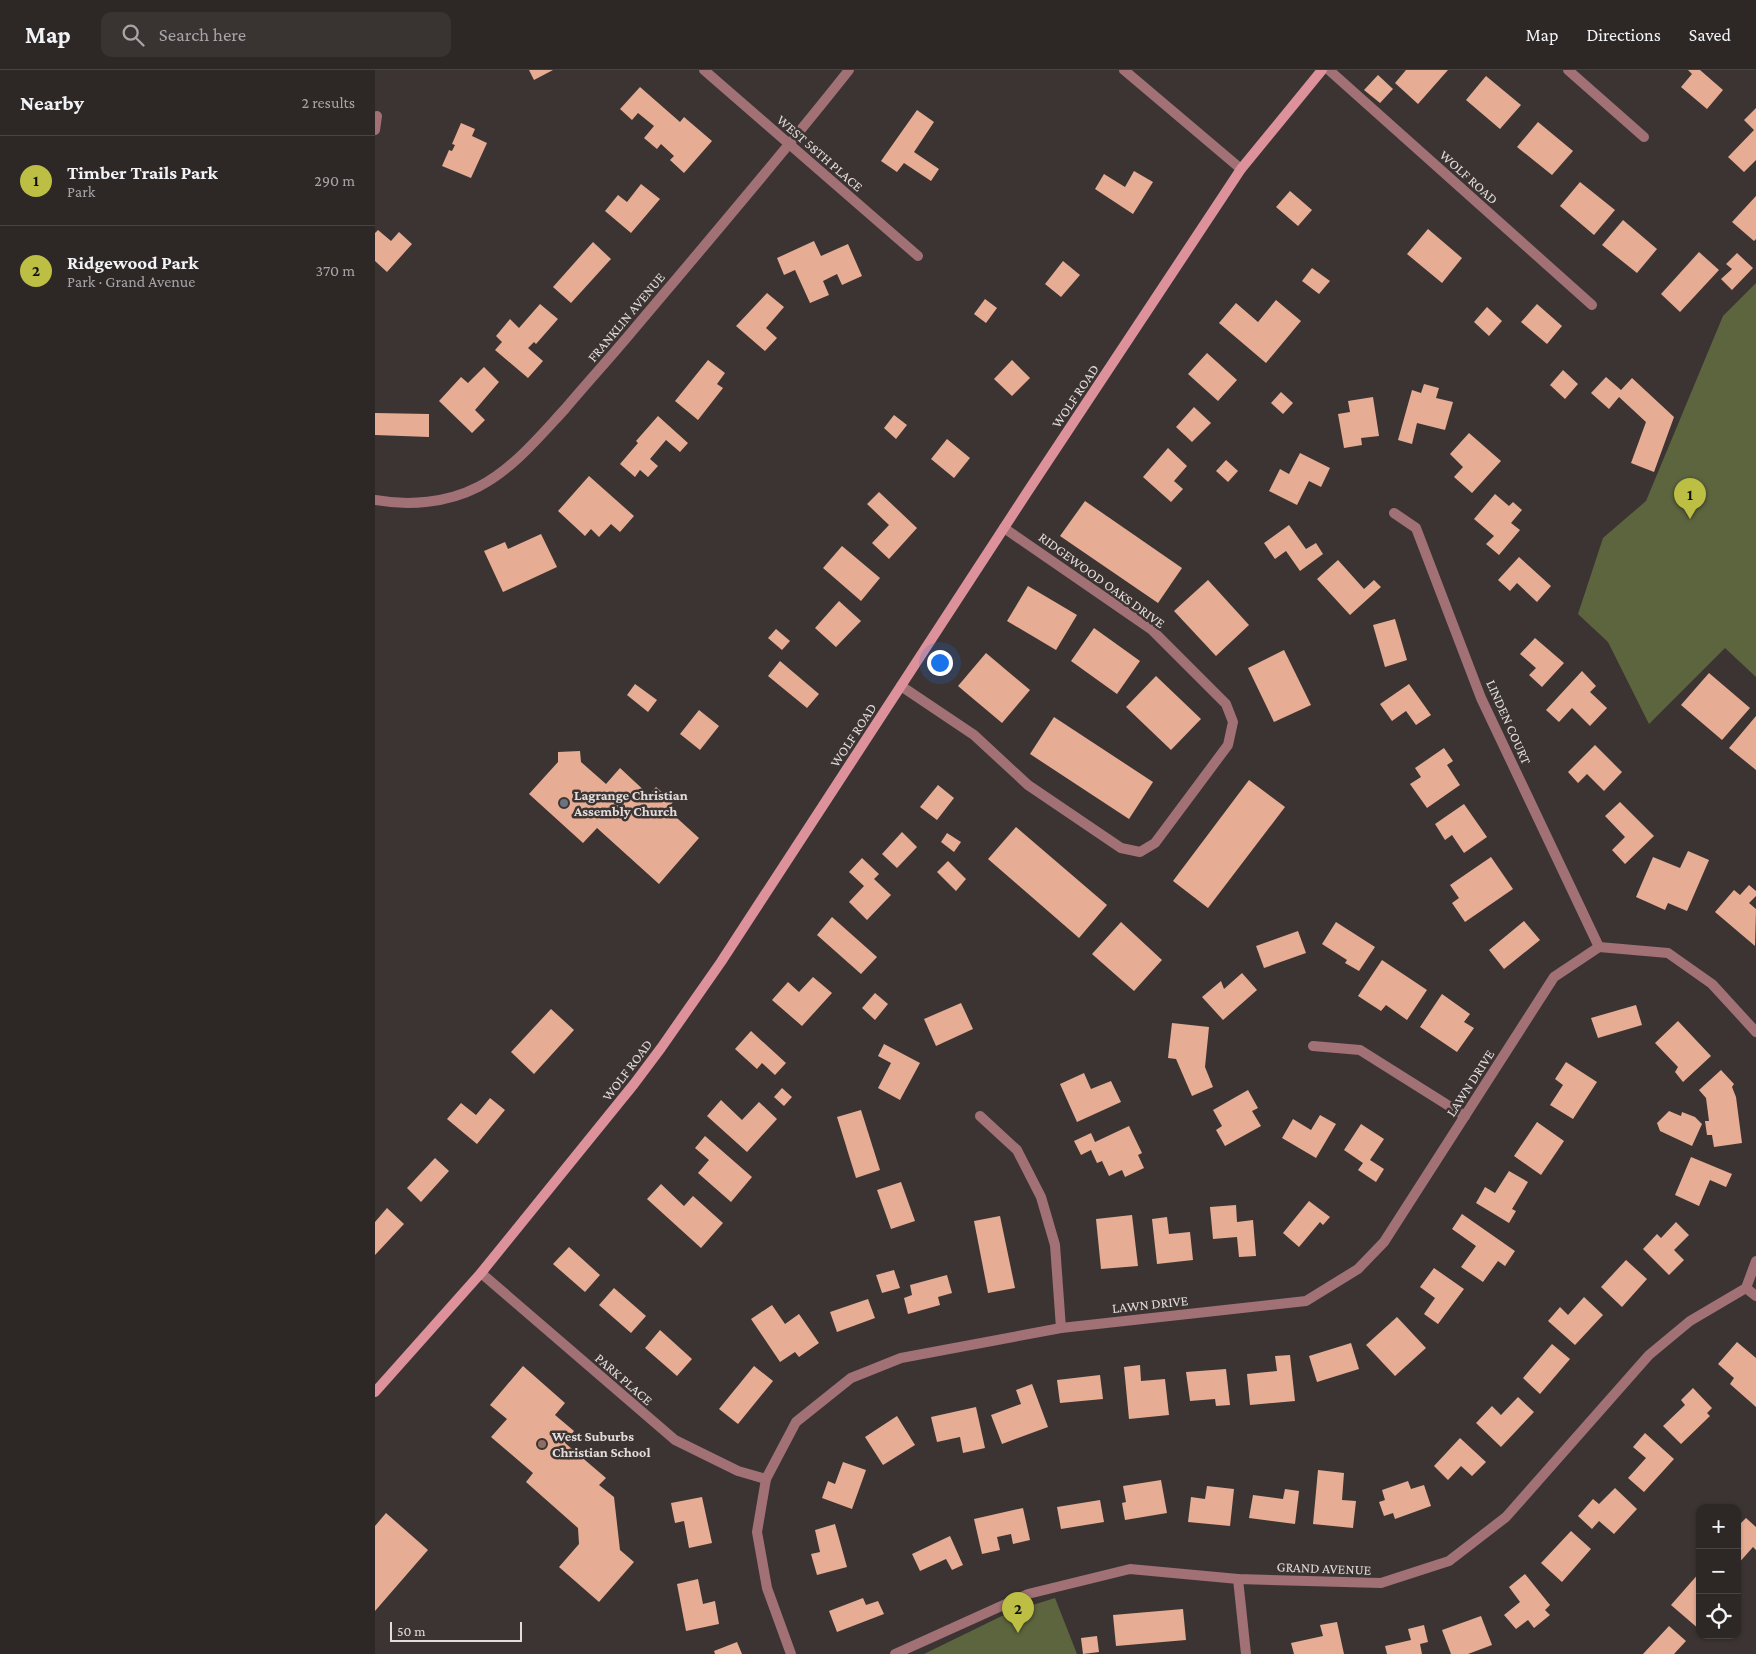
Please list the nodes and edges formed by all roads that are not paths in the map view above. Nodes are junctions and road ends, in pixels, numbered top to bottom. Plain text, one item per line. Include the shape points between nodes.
1 (704, 70) edge
2 (849, 70) edge
3 (1124, 70) edge
4 (1322, 70) edge
5 (1329, 70) edge
6 (1568, 70) edge
7 (377, 116) dead end
8 (375, 130) edge
9 (1644, 137) dead end
10 (789, 145) junction
11 (1241, 169) junction
12 (918, 256) dead end
13 (1592, 305) dead end
14 (375, 500) edge
15 (1394, 512) dead end
16 (1004, 528) junction
17 (901, 686) junction
18 (1599, 947) junction
19 (1756, 1032) edge
20 (1313, 1046) dead end
21 (980, 1116) dead end
22 (1465, 1116) junction
23 (1756, 1261) edge
24 (481, 1274) junction
25 (1746, 1288) junction
26 (1756, 1296) edge
27 (1061, 1328) junction
28 (375, 1392) edge
29 (767, 1478) junction
30 (1238, 1579) junction
31 (791, 1654) edge
32 (895, 1654) edge
33 (1246, 1654) edge

1 - 10 street, WEST 58TH PLACE
2 - 10 street, FRANKLIN AVENUE
3 - 11 street
4 - 11 main road, WOLF ROAD
5 - 13 street, WOLF ROAD
6 - 9 street
7 - 8 street
10 - 12 street, WEST 58TH PLACE
10 - 14 street, FRANKLIN AVENUE via 602,366 539,437 507,467 479,487 436,501
11 - 16 main road, WOLF ROAD
15 - 18 street, LINDEN COURT via 1416,528 1481,698
16 - 17 main road, WOLF ROAD
16 - 17 street, RIDGEWOOD OAKS DRIVE via 1152,630 1226,704 1233,722 1228,745 1155,844 1140,852 1121,848 1036,790 974,735
17 - 24 main road, WOLF ROAD via 661,1048
18 - 19 street via 1669,952 1712,984
18 - 22 street, LAWN DRIVE via 1554,978
20 - 22 street via 1360,1050
21 - 27 street via 1017,1150 1041,1197 1055,1245
22 - 27 street, LAWN DRIVE via 1384,1242 1358,1269 1306,1301
23 - 25 street
24 - 28 main road, WOLF ROAD
24 - 29 street, PARK PLACE via 675,1440 738,1471
25 - 26 street
25 - 30 street, GRAND AVENUE via 1690,1321 1649,1355 1506,1517 1449,1561 1381,1584
27 - 29 street, LAWN DRIVE via 901,1358 851,1378 796,1422
29 - 31 street, LAWN DRIVE via 757,1532 767,1588
30 - 32 street, GRAND AVENUE via 1130,1569 1028,1594
30 - 33 street

